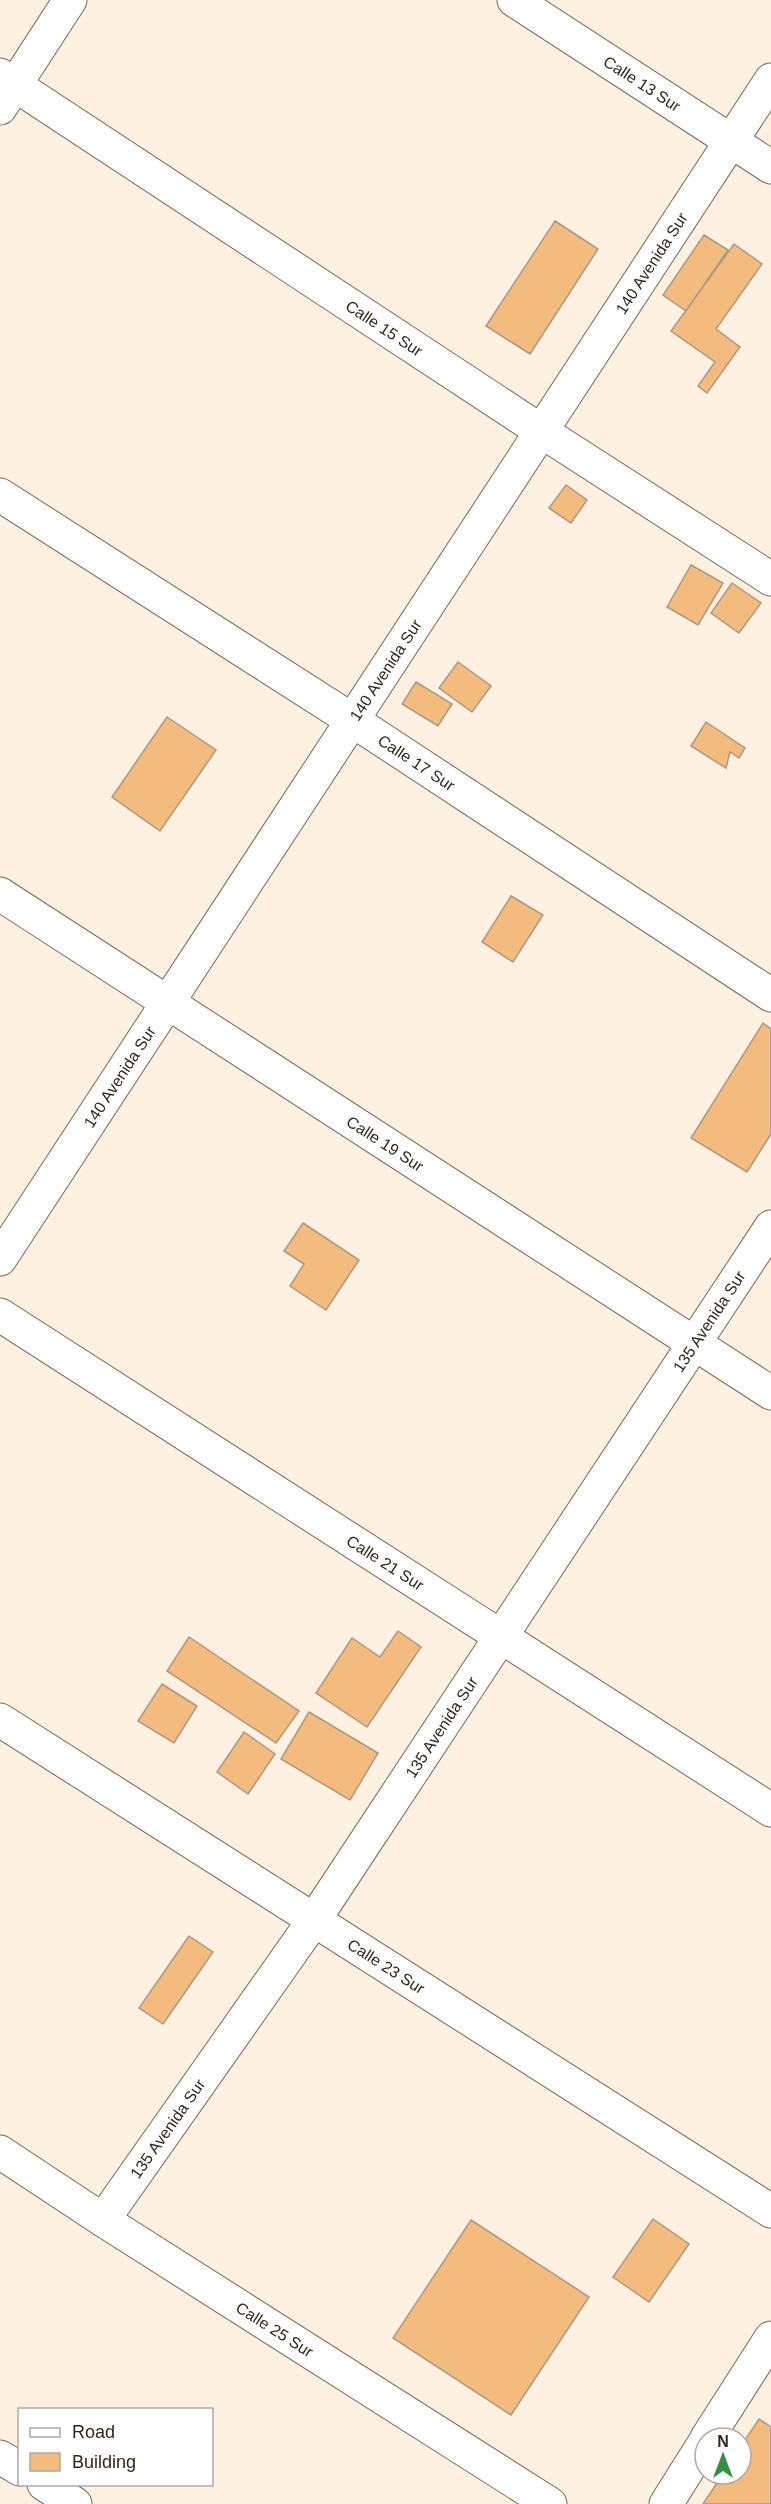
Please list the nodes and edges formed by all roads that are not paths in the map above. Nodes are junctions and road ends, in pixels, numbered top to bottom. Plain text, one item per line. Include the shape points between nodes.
1 (70, 0) edge
2 (514, 0) edge
3 (771, 80) edge
4 (5, 89) edge
5 (730, 140) junction
6 (771, 166) edge
7 (541, 431) junction
8 (0, 495) edge
9 (771, 579) edge
10 (352, 720) junction
11 (0, 894) edge
12 (771, 995) edge
13 (168, 1001) junction
14 (771, 1227) edge
15 (0, 1259) edge
16 (0, 1315) edge
17 (693, 1343) junction
18 (771, 1393) edge
19 (502, 1637) junction
20 (0, 1720) edge
21 (771, 1810) edge
22 (314, 1920) junction
23 (0, 2151) edge
24 (771, 2211) edge
25 (103, 2220) junction
26 (771, 2338) edge
27 (715, 2426) edge
28 (0, 2457) edge
29 (693, 2461) edge
30 (18, 2468) edge
31 (47, 2486) edge
32 (75, 2504) edge
33 (550, 2504) edge
34 (666, 2504) edge

1 - 4 street
2 - 5 street, Calle 13 Sur
3 - 5 street, 140 Avenida Sur
4 - 7 street, Calle 15 Sur
5 - 6 street, Calle 13 Sur
5 - 7 street, 140 Avenida Sur
7 - 9 street, Calle 15 Sur
7 - 10 street, 140 Avenida Sur
8 - 10 street, Calle 17 Sur
10 - 12 street, Calle 17 Sur
10 - 13 street, 140 Avenida Sur
11 - 13 street, Calle 19 Sur
13 - 15 street, 140 Avenida Sur
13 - 17 street, Calle 19 Sur
14 - 17 street, 135 Avenida Sur
16 - 19 street, Calle 21 Sur
17 - 18 street, Calle 19 Sur
17 - 19 street, 135 Avenida Sur
19 - 21 street, Calle 21 Sur
19 - 22 street, 135 Avenida Sur
20 - 22 street, Calle 23 Sur
22 - 24 street, Calle 23 Sur
22 - 25 street, 135 Avenida Sur
23 - 25 street, Calle 25 Sur
25 - 33 street, Calle 25 Sur
26 - 27 street
28 - 30 street
29 - 34 street
31 - 32 street

